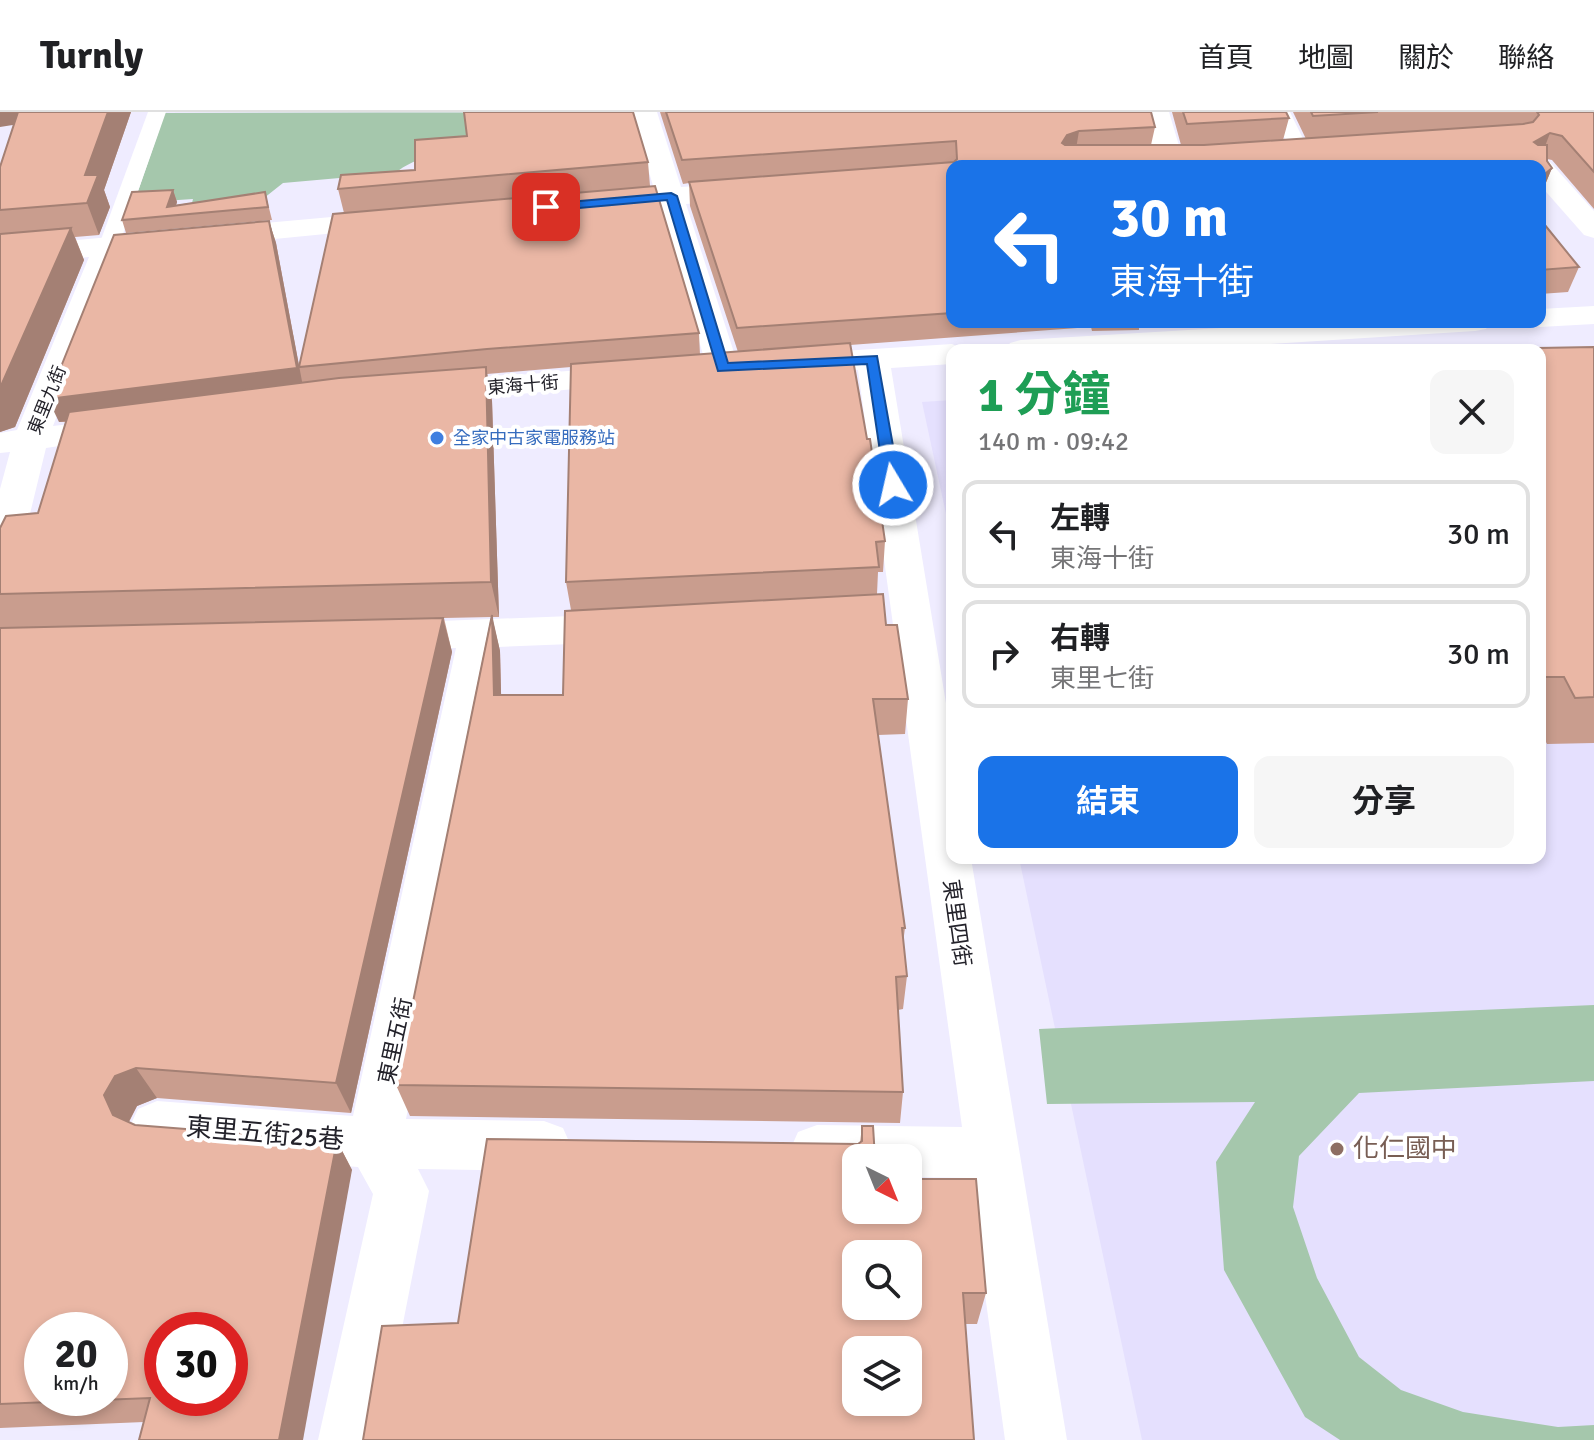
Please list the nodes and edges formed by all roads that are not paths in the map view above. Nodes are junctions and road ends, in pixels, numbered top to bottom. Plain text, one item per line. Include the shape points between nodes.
1 (157, 112) edge
2 (644, 112) edge
3 (1156, 112) edge
4 (1281, 112) edge
5 (1330, 149) edge
6 (1300, 151) junction
7 (1272, 153) edge
8 (1198, 157) edge
9 (1169, 159) junction
10 (1154, 160) edge
11 (1546, 174) edge
12 (781, 188) edge
13 (671, 196) junction
14 (578, 204) edge
15 (422, 218) edge
16 (1594, 229) edge
17 (109, 245) junction
18 (0, 256) edge
19 (1594, 315) edge
20 (1546, 318) edge
21 (1378, 328) edge
22 (1118, 344) edge
23 (946, 354) edge
24 (873, 359) junction
25 (813, 363) edge
26 (395, 395) edge
27 (158, 423) edge
28 (16, 441) edge
29 (0, 559) edge
30 (665, 625) edge
31 (479, 635) junction
32 (351, 638) edge
33 (157, 1126) edge
34 (374, 1143) junction
35 (595, 1147) edge
36 (769, 1150) edge
37 (990, 1153) junction
38 (349, 1440) edge
39 (1036, 1440) edge

1 - 17 lane
2 - 13 street
3 - 9 street
4 - 6 lane
5 - 6 street
6 - 7 street
8 - 9 street
9 - 10 street
11 - 16 street
12 - 13 street
13 - 14 street
13 - 26 street, 東海十街 via 707,369
15 - 17 street
17 - 18 street
17 - 28 street, 東里九街
19 - 20 street
21 - 22 street
23 - 24 street
24 - 25 street
24 - 37 street, 東里四街 via 897,613
27 - 28 street
28 - 29 street, 東里九街
30 - 31 street
31 - 32 street
31 - 34 street, 東里五街
33 - 34 street, 東里五街25巷
34 - 35 street, 東里五街25巷
34 - 38 street via 401,1191
36 - 37 street
37 - 39 street, 東里四街

